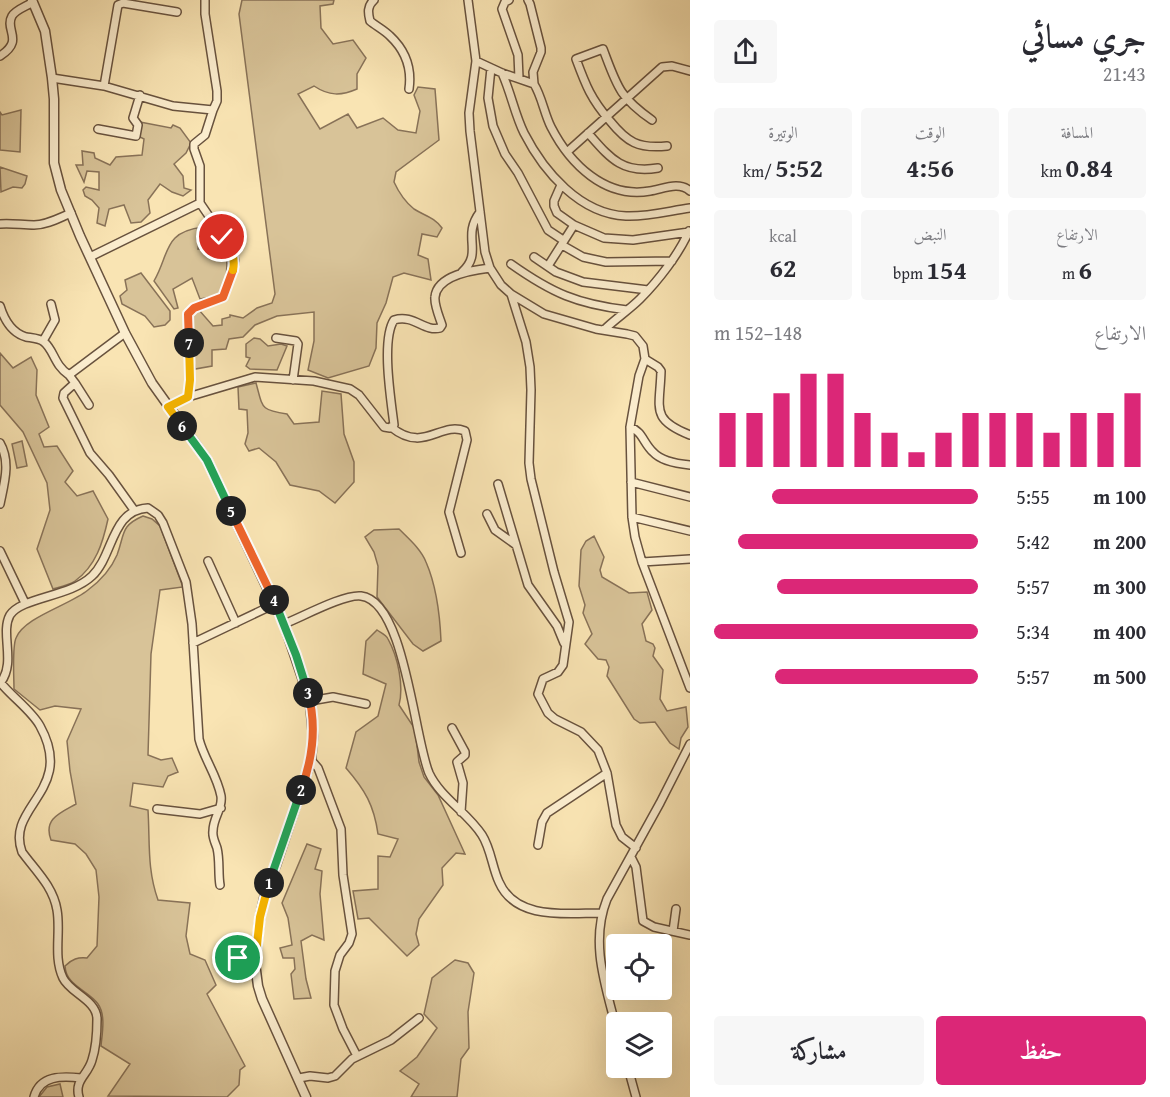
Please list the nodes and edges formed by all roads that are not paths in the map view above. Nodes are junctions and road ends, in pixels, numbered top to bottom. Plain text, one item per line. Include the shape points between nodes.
1 (205, 0) edge
2 (374, 0) edge
3 (468, 0) edge
4 (509, 0) edge
5 (528, 0) edge
6 (32, 1) edge
7 (156, 4) edge
8 (177, 12) dead end
9 (0, 56) edge
10 (476, 61) junction
11 (491, 68) junction
12 (690, 71) edge
13 (502, 73) junction
14 (52, 78) junction
15 (519, 78) junction
16 (534, 84) junction
17 (104, 86) junction
18 (409, 89) dead end
19 (140, 95) junction
20 (625, 99) junction
21 (213, 110) junction
22 (606, 117) junction
23 (652, 120) dead end
24 (98, 129) dead end
25 (588, 133) junction
26 (666, 146) dead end
27 (567, 152) junction
28 (658, 168) dead end
29 (561, 185) junction
30 (690, 191) edge
31 (200, 204) junction
32 (690, 208) edge
33 (480, 212) junction
34 (71, 213) junction
35 (0, 224) edge
36 (574, 225) junction
37 (689, 230) edge
38 (563, 242) junction
39 (90, 257) junction
40 (534, 257) dead end
41 (672, 261) junction
42 (511, 264) dead end
43 (549, 266) junction
44 (490, 268) junction
45 (460, 274) junction
46 (648, 290) junction
47 (511, 294) junction
48 (51, 304) dead end
49 (0, 306) edge
50 (627, 310) junction
51 (604, 330) junction
52 (124, 333) junction
53 (276, 338) dead end
54 (43, 341) junction
55 (645, 359) junction
56 (69, 375) junction
57 (293, 380) junction
58 (75, 383) junction
59 (188, 397) junction
60 (89, 405) dead end
61 (168, 407) junction
62 (391, 427) junction
63 (630, 427) junction
64 (690, 435) edge
65 (0, 443) edge
66 (690, 465) edge
67 (631, 482) junction
68 (498, 484) dead end
69 (690, 497) edge
70 (0, 504) edge
71 (134, 510) junction
72 (487, 514) dead end
73 (632, 517) junction
74 (690, 531) edge
75 (516, 545) junction
76 (0, 550) edge
77 (461, 553) dead end
78 (690, 560) edge
79 (208, 561) dead end
80 (642, 562) junction
81 (25, 603) junction
82 (276, 604) junction
83 (236, 623) junction
84 (284, 624) junction
85 (194, 643) junction
86 (565, 649) junction
87 (690, 664) edge
88 (682, 669) junction
89 (1, 682) edge
90 (690, 688) edge
91 (310, 701) junction
92 (366, 704) dead end
93 (452, 728) dead end
94 (690, 744) edge
95 (311, 760) junction
96 (607, 773) junction
97 (221, 808) junction
98 (157, 809) dead end
99 (461, 812) junction
100 (538, 845) dead end
101 (636, 848) junction
102 (631, 857) junction
103 (220, 885) dead end
104 (676, 909) dead end
105 (601, 914) junction
106 (673, 932) junction
107 (690, 935) edge
108 (219, 951) dead end
109 (255, 963) junction
110 (613, 1012) edge
111 (419, 1018) dead end
112 (357, 1056) junction
113 (81, 1078) junction
114 (299, 1078) junction
115 (631, 1078) edge
116 (34, 1097) edge
117 (79, 1097) edge
118 (306, 1097) edge
119 (636, 1097) edge

1 - 21 street via 217,91
2 - 18 street via 368,12 370,21 388,35 408,62
3 - 10 street
4 - 15 street via 502,9 518,55
5 - 16 street via 541,48 533,72
6 - 9 street via 13,14 11,47
6 - 14 street via 45,31
7 - 8 street
7 - 17 street via 118,5
10 - 11 street
10 - 33 street via 469,113
11 - 13 street
11 - 38 street via 488,98 493,126 548,230
12 - 20 street via 662,67
13 - 15 street
13 - 29 street via 523,132
14 - 17 street
14 - 34 street via 54,163
15 - 16 street
16 - 27 street via 551,126
17 - 19 street
19 - 21 street via 172,105
19 - 24 street via 133,118 138,125 136,136
20 - 22 street
20 - 22 street via 603,49 576,59 588,93
20 - 23 street
21 - 31 street via 205,135 194,144 200,166
22 - 25 street
22 - 26 street via 626,140 640,146
25 - 27 street
25 - 28 street via 626,167
27 - 30 street via 592,177 616,190 638,193 682,186
29 - 32 street via 581,202 613,214 643,215
29 - 36 street via 554,206 563,219
31 - 39 street
31 - 59 street via 232,250 235,261 223,297 188,314
33 - 44 street
33 - 45 street via 471,229 472,260
34 - 35 street via 46,224
34 - 39 street
36 - 37 street via 616,240
36 - 38 street
37 - 41 street
38 - 41 street via 583,257 597,261
38 - 43 street
39 - 52 street
40 - 43 street
41 - 46 street
42 - 50 street via 576,301
43 - 46 street via 583,282
44 - 45 street
44 - 47 street
45 - 62 street via 439,287 435,295 440,328 409,318 394,320 389,328 394,425
46 - 50 street
47 - 51 street via 544,314
47 - 86 street via 530,367 528,463 569,622
48 - 54 street via 55,320
49 - 54 street via 18,334
50 - 51 street
51 - 55 street via 635,336 643,346
52 - 56 street
52 - 61 street
53 - 57 street via 298,344
54 - 56 street via 59,367
55 - 63 street
55 - 64 street via 661,372 661,416 673,428
56 - 58 street
57 - 59 street via 255,377
57 - 62 street via 350,389 384,427
58 - 60 street
58 - 71 street via 63,398 90,453
59 - 61 street
61 - 82 street via 207,460
62 - 77 street via 409,438 465,431 467,440 450,512
63 - 66 street via 640,433 657,456
63 - 67 street
65 - 70 street via 6,457
67 - 69 street
67 - 73 street
68 - 75 street
71 - 81 street via 120,523 106,556 90,578 62,593
71 - 85 street via 153,510 163,522 183,572
72 - 75 street via 495,530
73 - 74 street
73 - 80 street
75 - 86 street via 528,585 562,634
76 - 81 street
78 - 80 street
79 - 83 street
80 - 88 street
81 - 89 street via 10,614 6,623 7,667
82 - 83 street
82 - 84 street
83 - 85 street
84 - 91 street
84 - 99 street via 345,598 362,596 375,602 400,647 423,756 431,776
85 - 97 street via 199,740 216,779
86 - 96 street via 561,669 543,679 538,694 555,719 590,741
87 - 88 street
88 - 90 street
89 - 113 street via 36,719 51,758 48,779 27,813 19,845 51,890 57,910 59,969 63,978 97,1015 91,1063
91 - 92 street via 333,697
91 - 95 street
93 - 99 street via 465,752 457,762 463,783
94 - 101 street
95 - 109 street via 266,890
95 - 112 street via 318,768 341,829 352,934 335,971 334,1005
96 - 100 street via 547,813
96 - 101 street via 616,825 622,837
97 - 98 street via 200,814
97 - 103 street via 213,829
99 - 105 street via 482,835 500,885 526,909
101 - 102 street
102 - 105 street
102 - 106 street via 636,867 643,921
104 - 106 street
105 - 110 street via 598,949
106 - 107 street
108 - 109 street
109 - 114 street via 262,999
111 - 112 street via 391,1040
112 - 114 street via 335,1076
113 - 116 street via 56,1077 46,1081
113 - 117 street
114 - 118 street
115 - 119 street

